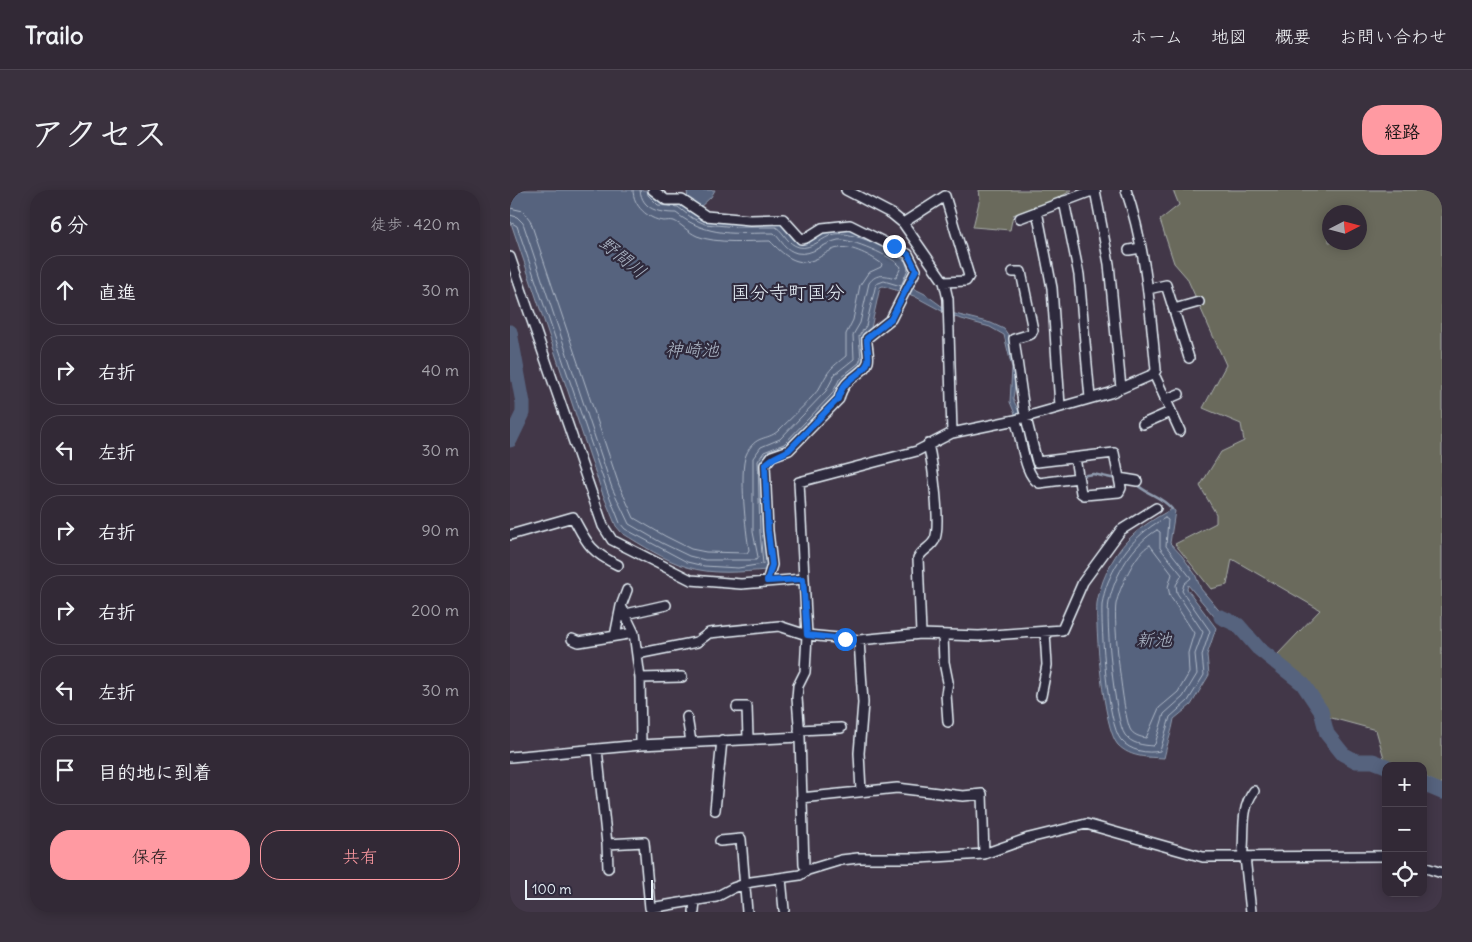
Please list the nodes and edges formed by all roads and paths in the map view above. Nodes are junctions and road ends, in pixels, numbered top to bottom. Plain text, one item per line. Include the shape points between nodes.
1 (653, 190) edge
2 (846, 190) edge
3 (1126, 190) edge
4 (1095, 191) edge
5 (1064, 201) junction
6 (1037, 211) junction
7 (1020, 218) dead end
8 (903, 223) junction
9 (1142, 248) junction
10 (1128, 250) dead end
11 (510, 257) edge
12 (1013, 272) dead end
13 (944, 282) junction
14 (1148, 290) junction
15 (1200, 302) dead end
16 (1174, 309) junction
17 (1189, 358) dead end
18 (1154, 374) junction
19 (1122, 388) junction
20 (1179, 394) dead end
21 (1090, 398) junction
22 (1165, 400) junction
23 (1060, 406) junction
24 (1170, 412) junction
25 (1020, 418) junction
26 (1143, 424) dead end
27 (1180, 431) dead end
28 (952, 433) junction
29 (928, 444) junction
30 (1075, 458) junction
31 (1078, 478) junction
32 (1119, 478) junction
33 (1137, 481) dead end
34 (1156, 508) dead end
35 (510, 535) edge
36 (618, 565) dead end
37 (803, 579) junction
38 (767, 581) junction
39 (627, 590) dead end
40 (666, 605) dead end
41 (621, 606) junction
42 (626, 614) junction
43 (1045, 632) junction
44 (634, 633) junction
45 (921, 634) junction
46 (807, 635) junction
47 (943, 635) junction
48 (615, 636) junction
49 (572, 639) dead end
50 (859, 640) junction
51 (637, 654) junction
52 (682, 677) dead end
53 (640, 678) junction
54 (1041, 696) dead end
55 (737, 707) dead end
56 (686, 717) dead end
57 (948, 722) dead end
58 (841, 728) dead end
59 (799, 734) junction
60 (748, 738) junction
61 (722, 740) junction
62 (691, 742) junction
63 (641, 745) junction
64 (597, 749) junction
65 (510, 757) edge
66 (861, 790) junction
67 (1254, 791) dead end
68 (801, 798) junction
69 (715, 810) dead end
70 (720, 841) dead end
71 (607, 844) junction
72 (984, 854) junction
73 (1382, 856) edge
74 (1244, 857) junction
75 (608, 868) dead end
76 (1427, 868) edge
77 (808, 870) junction
78 (1442, 873) edge
79 (781, 878) junction
80 (745, 884) junction
81 (695, 900) junction
82 (650, 910) edge
83 (784, 910) dead end
84 (694, 912) edge
85 (747, 912) edge
86 (1251, 912) edge

1 - 38 street via 666,200 685,202 706,216 783,220 801,239 822,228 850,225 908,254 916,270 891,319 867,338 869,360 866,366 841,387 838,399 789,450 772,456 765,465 772,565
2 - 8 street
3 - 9 street
4 - 5 street
4 - 19 street via 1109,264
5 - 6 street
5 - 21 street via 1079,275
6 - 7 street
6 - 23 street via 1052,288
8 - 13 street
8 - 13 street via 945,196 969,276 966,280
9 - 10 street
9 - 14 street
11 - 38 street via 606,533 612,540 691,580 741,584 763,584
12 - 25 street via 1020,272 1033,330 1031,334 1014,339
13 - 28 street
14 - 16 street via 1166,285
14 - 18 street
15 - 16 street
16 - 17 street
18 - 19 street
18 - 22 street
19 - 21 street
20 - 22 street
21 - 23 street
22 - 24 street
23 - 25 street
24 - 26 street
24 - 27 street
25 - 28 street
25 - 30 street via 1037,462
25 - 31 street via 1025,461 1035,481
28 - 29 street
29 - 37 street via 916,451 799,482
29 - 45 street via 936,489 937,533 934,542 918,558
30 - 31 street
30 - 32 street via 1114,453
31 - 32 street via 1084,496 1119,492
32 - 33 street
34 - 43 street via 1120,530 1083,582 1062,630
35 - 36 street via 573,518 599,557
37 - 38 street
37 - 46 street
39 - 41 street
40 - 42 street
41 - 42 street
41 - 48 street
42 - 44 street
43 - 47 street
43 - 54 street via 1047,665
44 - 48 street
44 - 51 street
45 - 47 street
45 - 50 street
46 - 50 street
46 - 51 street via 779,626 734,629 709,633 697,642
46 - 59 street via 805,672 798,686 797,698
47 - 57 street
48 - 49 street via 579,642
50 - 66 street via 863,703 859,753
51 - 53 street
52 - 53 street
53 - 63 street
55 - 60 street via 747,707
56 - 62 street
58 - 59 street
59 - 60 street
59 - 68 street
60 - 61 street
61 - 62 street
61 - 69 street
62 - 63 street
63 - 64 street
64 - 65 street
64 - 71 street
66 - 68 street
66 - 72 street via 897,788 963,796 982,794
67 - 74 street via 1247,800 1244,813
68 - 77 street via 804,864
70 - 80 street via 741,839
71 - 75 street
71 - 82 street via 644,842
72 - 74 street via 1028,838 1086,824 1203,857
72 - 77 street via 858,858
73 - 74 street
74 - 86 street
76 - 78 street
77 - 79 street via 800,876
79 - 80 street
79 - 83 street
80 - 81 street via 716,898
80 - 85 street
81 - 82 street
81 - 84 street

